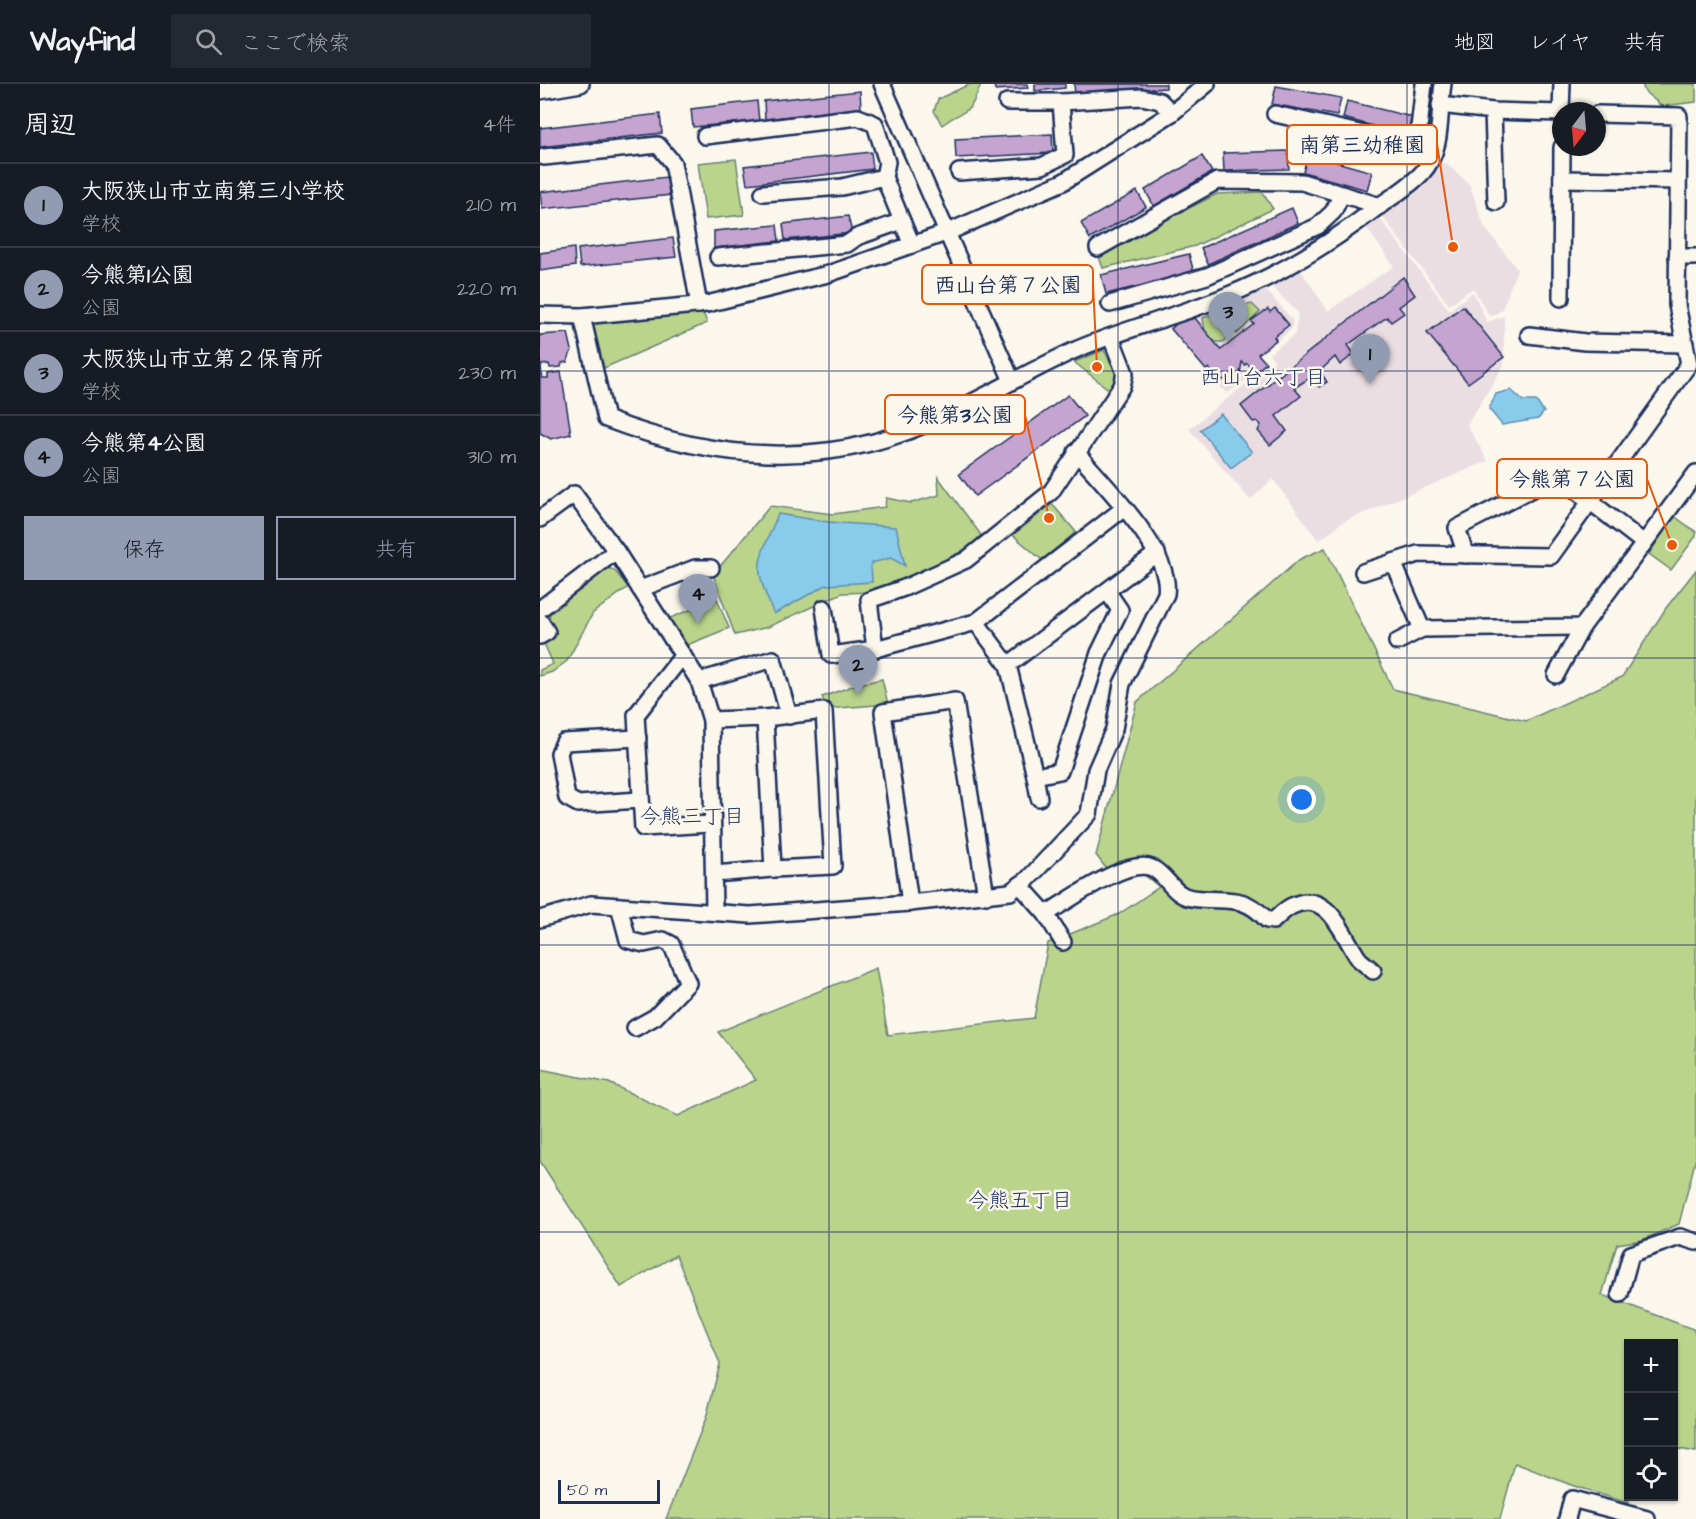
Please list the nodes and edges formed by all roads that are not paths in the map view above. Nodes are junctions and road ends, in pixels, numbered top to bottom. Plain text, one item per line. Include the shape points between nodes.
1 (581, 84) edge
2 (882, 84) edge
3 (1207, 84) edge
4 (1424, 84) edge
5 (1443, 84) edge
6 (1562, 84) edge
7 (540, 92) edge
8 (1007, 102) dead end
9 (1060, 102) junction
10 (1561, 102) edge
11 (1440, 105) junction
12 (1493, 111) junction
13 (1552, 112) edge
14 (1172, 113) junction
15 (1275, 114) dead end
16 (1606, 114) edge
17 (705, 136) dead end
18 (1417, 146) junction
19 (1435, 151) junction
20 (1562, 156) edge
21 (544, 157) dead end
22 (959, 172) dead end
23 (884, 177) junction
24 (1562, 179) junction
25 (1678, 181) junction
26 (763, 193) dead end
27 (1342, 194) junction
28 (1496, 202) dead end
29 (1380, 206) junction
30 (902, 221) junction
31 (946, 233) junction
32 (912, 245) junction
33 (1098, 248) dead end
34 (718, 257) dead end
35 (1677, 257) junction
36 (1696, 257) edge
37 (1561, 298) dead end
38 (1110, 304) dead end
39 (699, 305) junction
40 (540, 315) edge
41 (582, 316) junction
42 (1529, 335) dead end
43 (1111, 337) junction
44 (1685, 344) junction
45 (1692, 363) edge
46 (1012, 381) junction
47 (1076, 452) junction
48 (1696, 474) edge
49 (1590, 502) junction
50 (1123, 509) junction
51 (540, 519) edge
52 (1644, 543) junction
53 (616, 551) junction
54 (1157, 553) junction
55 (1466, 555) junction
56 (1393, 562) junction
57 (711, 568) dead end
58 (1363, 572) dead end
59 (640, 589) junction
60 (1107, 591) junction
61 (824, 608) dead end
62 (540, 609) edge
63 (540, 621) edge
64 (976, 622) junction
65 (1582, 627) junction
66 (1422, 629) junction
67 (540, 636) edge
68 (1397, 642) dead end
69 (875, 649) junction
70 (683, 655) junction
71 (1008, 665) junction
72 (1556, 675) dead end
73 (699, 681) junction
74 (789, 716) junction
75 (765, 718) junction
76 (711, 720) junction
77 (638, 738) junction
78 (1035, 776) junction
79 (1039, 798) dead end
80 (640, 800) junction
81 (710, 824) junction
82 (773, 869) junction
83 (714, 874) junction
84 (1020, 885) junction
85 (986, 896) junction
86 (909, 903) junction
87 (619, 906) junction
88 (714, 912) junction
89 (1046, 914) junction
90 (540, 919) edge
91 (1063, 942) dead end
92 (1373, 971) dead end
93 (635, 1028) dead end
94 (1696, 1242) edge
95 (1620, 1294) dead end
96 (1567, 1519) edge
97 (1647, 1519) edge

1 - 7 street
2 - 31 street
3 - 14 street
4 - 18 street
5 - 11 street
6 - 10 street
8 - 9 street
9 - 14 street via 1153,97
9 - 22 street via 1065,155 1041,166
11 - 12 street
11 - 19 street
12 - 13 street
12 - 28 street
14 - 31 street via 1064,182
15 - 18 street
16 - 25 street via 1679,116
17 - 23 street via 858,117 875,124 887,162
18 - 19 street
19 - 29 street via 1422,173
20 - 24 street
21 - 39 street via 658,145 673,163
23 - 26 street via 842,187
23 - 30 street
24 - 25 street
24 - 37 street
25 - 35 street
27 - 29 street
27 - 33 street via 1296,182 1217,181
27 - 38 street via 1334,212 1318,226 1207,276
29 - 43 street via 1286,268 1227,296
30 - 32 street
30 - 34 street via 847,244
31 - 32 street
31 - 46 street
32 - 39 street via 828,274
35 - 36 street
35 - 44 street via 1677,305
39 - 41 street
40 - 41 street
41 - 46 street via 606,419 690,446 793,453 873,443 943,419
42 - 44 street via 1585,342
43 - 46 street
43 - 47 street via 1125,373 1122,386
44 - 45 street
45 - 49 street
47 - 50 street
47 - 69 street via 1051,492 966,560 870,600
48 - 52 street
49 - 52 street
49 - 55 street via 1551,556
49 - 55 street via 1557,476 1457,528
50 - 54 street
50 - 64 street
51 - 53 street via 574,494
52 - 65 street
53 - 59 street
53 - 62 street
54 - 60 street
54 - 84 street via 1167,583 1166,594 1122,684 1114,729 1096,770 1089,814
55 - 56 street via 1419,554
56 - 58 street
56 - 66 street
57 - 59 street via 694,568
59 - 70 street
60 - 71 street
60 - 78 street via 1120,610 1099,653 1060,771
61 - 69 street via 831,655
63 - 67 street via 547,633
64 - 69 street
64 - 71 street
65 - 66 street
65 - 72 street
66 - 68 street
70 - 73 street
70 - 77 street via 636,715
71 - 78 street
73 - 74 street via 773,658
73 - 76 street
74 - 75 street
74 - 82 street via 824,711 833,866
75 - 76 street
75 - 82 street
76 - 81 street
77 - 80 street
77 - 80 street via 564,742 559,753 567,798 578,804
78 - 79 street
80 - 81 street via 643,828
81 - 83 street
82 - 83 street
83 - 88 street
84 - 85 street
84 - 89 street
85 - 86 street
85 - 86 street via 955,701 883,712
86 - 88 street via 750,915
87 - 88 street
87 - 90 street via 591,904
87 - 93 street via 628,940 644,944 663,940 671,944 688,983 655,1017
89 - 91 street
89 - 92 street via 1119,871 1142,866 1154,869 1188,898 1224,898 1245,903 1267,920 1273,921 1292,906 1307,902 1325,908 1360,960
94 - 95 street via 1680,1237 1631,1254
96 - 97 street via 1572,1499

